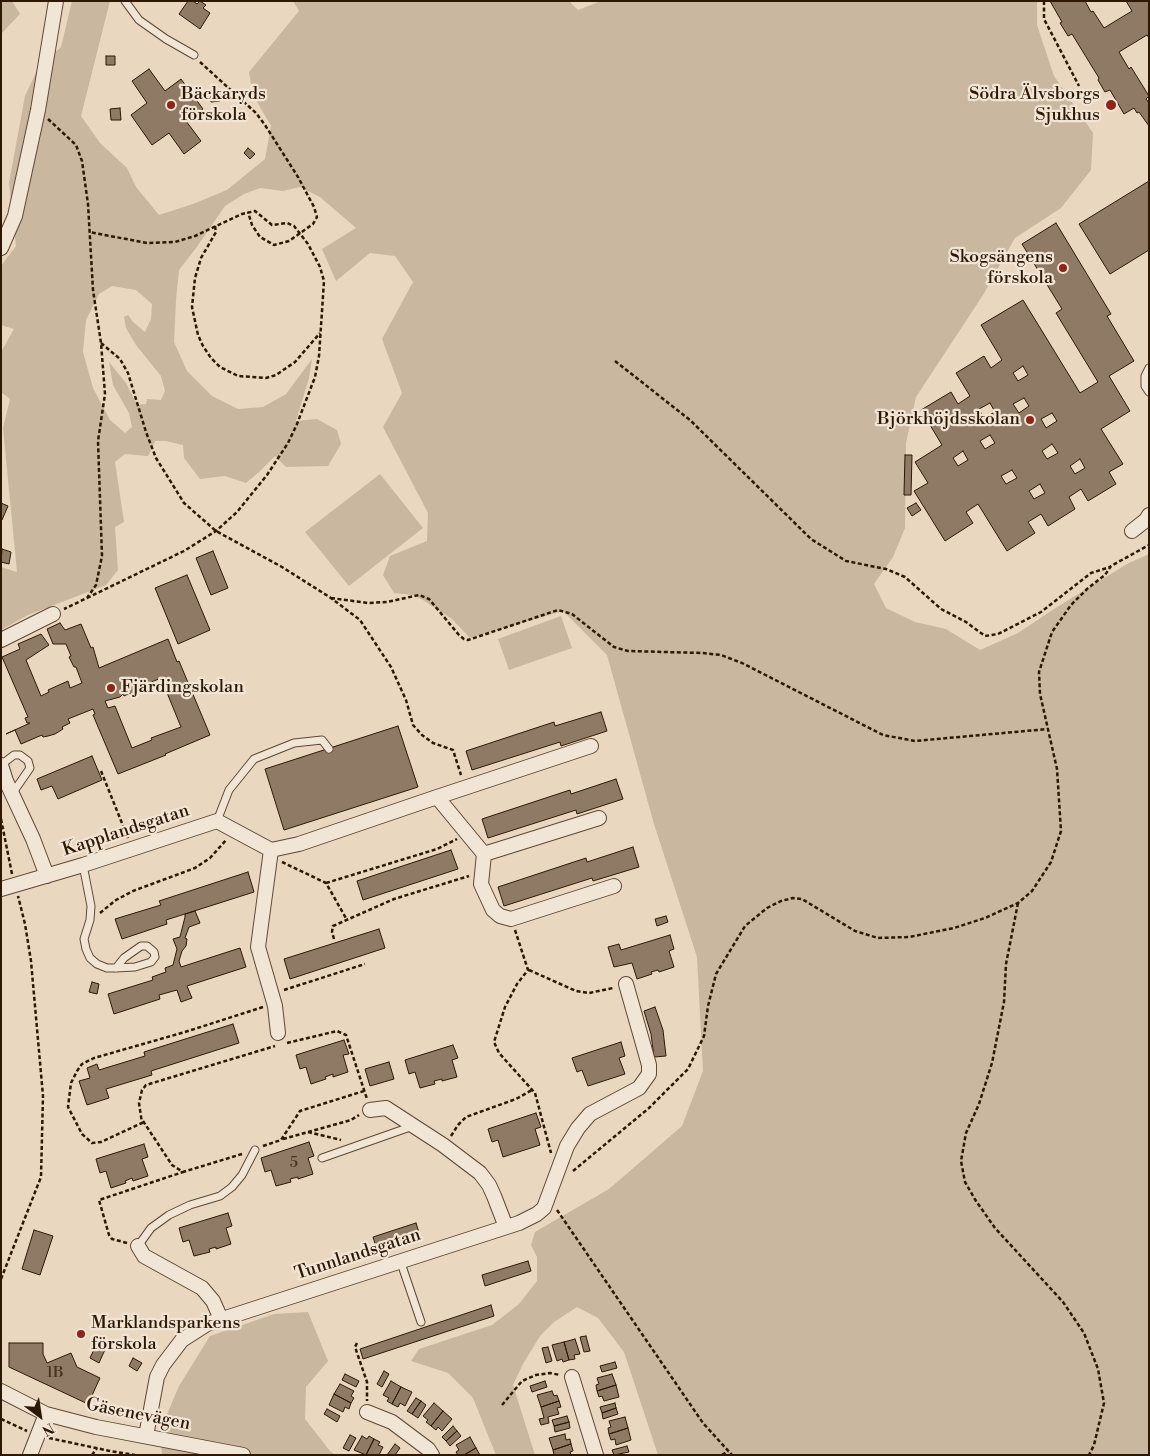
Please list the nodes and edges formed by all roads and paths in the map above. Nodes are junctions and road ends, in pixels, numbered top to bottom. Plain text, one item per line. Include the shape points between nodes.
1 (56, 1) edge
2 (125, 1) edge
3 (1044, 1) edge
4 (194, 55) joint
5 (1079, 86) dead end
6 (38, 110) junction
7 (248, 212) junction
8 (214, 226) junction
9 (89, 232) junction
10 (300, 234) junction
11 (1, 248) edge
12 (320, 332) junction
13 (101, 343) junction
14 (616, 361) dead end
15 (1149, 368) edge
16 (1149, 392) edge
17 (1149, 515) edge
18 (1132, 530) dead end
19 (216, 531) junction
20 (1149, 545) edge
21 (1111, 566) junction
22 (87, 598) junction
23 (331, 598) junction
24 (53, 614) joint
25 (1, 640) edge
26 (1048, 729) junction
27 (591, 746) dead end
28 (329, 749) dead end
29 (1, 765) edge
30 (101, 771) dead end
31 (466, 788) junction
32 (12, 794) junction
33 (437, 797) junction
34 (599, 818) dead end
35 (1, 819) edge
36 (216, 821) junction
37 (2, 825) edge
38 (234, 830) junction
39 (465, 832) junction
40 (132, 849) junction
41 (271, 853) junction
42 (484, 854) junction
43 (83, 865) junction
44 (482, 872) junction
45 (47, 876) junction
46 (326, 883) junction
47 (15, 884) junction
48 (614, 886) dead end
49 (1, 889) edge
50 (1018, 903) junction
51 (511, 919) junction
52 (90, 920) junction
53 (347, 920) junction
54 (334, 939) dead end
55 (365, 964) dead end
56 (116, 968) junction
57 (528, 970) junction
58 (626, 984) joint
59 (272, 994) junction
60 (278, 1033) dead end
61 (532, 1090) junction
62 (364, 1091) junction
63 (370, 1110) junction
64 (142, 1120) junction
65 (413, 1126) junction
66 (307, 1132) junction
67 (281, 1140) junction
68 (359, 1145) junction
69 (445, 1147) junction
70 (255, 1150) junction
71 (322, 1158) dead end
72 (566, 1168) junction
73 (183, 1172) junction
74 (548, 1198) junction
75 (506, 1227) junction
76 (138, 1246) junction
77 (400, 1260) junction
78 (1, 1279) edge
79 (221, 1319) junction
80 (421, 1322) dead end
81 (357, 1343) dead end
82 (572, 1377) joint
83 (1, 1391) edge
84 (502, 1405) dead end
85 (367, 1412) joint
86 (46, 1414) junction
87 (1, 1419) edge
88 (37, 1435) junction
89 (146, 1436) junction
90 (97, 1448) junction
91 (728, 1451) junction
92 (30, 1455) edge
93 (92, 1455) edge
94 (135, 1455) edge
95 (243, 1455) edge
96 (432, 1455) edge
97 (596, 1455) edge
98 (722, 1455) edge
99 (732, 1455) edge
100 (1089, 1455) edge

1 - 6 street
2 - 4 lane via 139,20
3 - 5 path via 1044,19
4 - 10 path via 256,113 298,176 316,217 313,224
6 - 9 path via 76,145 82,161
6 - 11 street via 16,216
7 - 8 path
7 - 10 path via 255,211 272,225 290,223
7 - 10 path via 256,233 274,245
8 - 9 path via 175,242 147,243
8 - 12 path via 216,232 195,278 192,306 203,346 220,367 247,378 276,375 295,362
9 - 13 path
10 - 12 path via 320,267 324,281
12 - 19 path via 315,377 288,443 255,491
13 - 19 path via 120,359 128,373 146,432 169,482 184,503
13 - 22 path via 105,394 98,441 102,556 96,585
14 - 21 path via 690,420 811,539 846,561 886,569 905,577 941,609 985,636 998,634 1041,612 1090,573
15 - 16 lane via 1145,376
17 - 18 street
19 - 22 path via 184,551
19 - 23 path via 282,566
20 - 21 path
21 - 26 path via 1071,605 1052,632 1039,672
22 - 24 path
23 - 26 path via 368,603 419,595 429,599 459,635 468,640 558,610 572,614 614,648 721,655 742,663 891,737 915,741
23 - 31 path via 360,620 391,667 414,725 422,735 432,743 453,750
24 - 25 street
26 - 50 path via 1057,769 1061,831 1051,862 1032,891
27 - 31 street
28 - 36 lane, Kapplandsgatan via 322,740 294,742 254,758 229,790
29 - 32 street, Kapplandsgatan
29 - 32 lane via 14,754 28,762 30,768
30 - 40 path
31 - 33 street
32 - 45 street, Kapplandsgatan
33 - 39 street
33 - 41 street
34 - 42 street
35 - 37 path
36 - 38 street, Kapplandsgatan
36 - 40 street, Kapplandsgatan
37 - 47 path
38 - 41 street, Kapplandsgatan
38 - 52 path via 210,858 195,868 133,891
39 - 42 street
39 - 46 path via 443,846
40 - 43 street, Kapplandsgatan
41 - 46 path
41 - 59 street via 258,947
42 - 44 street
43 - 45 street, Kapplandsgatan
43 - 52 lane via 91,906
44 - 51 street via 481,884 493,910
44 - 53 path via 394,899
45 - 47 street, Kapplandsgatan
46 - 53 path
47 - 49 street, Kapplandsgatan
47 - 78 path via 30,961 43,1096 41,1177
48 - 51 street
50 - 72 path via 954,928 909,937 878,938 855,931 802,899 793,898 767,908 745,926 716,974 704,1036 688,1069 649,1108
50 - 100 path via 992,1063 966,1133 961,1161 965,1182 995,1228 1063,1302 1084,1333 1098,1369 1104,1403
51 - 57 path
52 - 56 lane via 84,939 90,958 107,968
53 - 54 path via 334,926
55 - 59 path
56 - 56 lane via 144,966 155,957 154,952 147,946 141,946
57 - 58 path via 589,993
57 - 61 path via 516,984 505,1007 494,1042
58 - 72 street, Tunnlandsgatan via 649,1074 639,1088 590,1114 567,1146
59 - 60 street
59 - 64 path via 261,1008 82,1064 71,1083 68,1107 82,1134 92,1143 101,1142 136,1127
61 - 69 path via 466,1117
61 - 72 path via 546,1129 550,1152
62 - 63 path
62 - 64 path via 346,1035 337,1030 146,1086 138,1103
62 - 67 path via 300,1111
63 - 65 street via 386,1108
63 - 66 path via 351,1120
64 - 73 path via 172,1165
65 - 68 lane
65 - 69 street
66 - 67 path
66 - 68 path
67 - 70 path
68 - 71 lane
69 - 75 street via 480,1172
70 - 73 path
70 - 76 lane via 242,1175 220,1196 169,1215 151,1228
72 - 74 street, Tunnlandsgatan
73 - 76 path via 99,1200 112,1239
74 - 75 street, Tunnlandsgatan via 537,1214
74 - 91 path via 703,1424
75 - 77 street, Tunnlandsgatan
76 - 79 street via 144,1256 202,1288
77 - 79 street, Tunnlandsgatan
77 - 80 lane
79 - 89 street, Tunnlandsgatan via 182,1340 163,1364 157,1376
81 - 85 path via 355,1347 367,1382
82 - 84 path via 550,1373 536,1375 522,1381
82 - 97 street
83 - 86 street, Gäsenevägen
85 - 96 street via 392,1422
86 - 88 street
86 - 89 street, Gäsenevägen
87 - 88 path
88 - 90 path
88 - 92 street
89 - 95 street, Gäsenevägen
90 - 93 path
90 - 94 path
91 - 98 path
91 - 99 path

